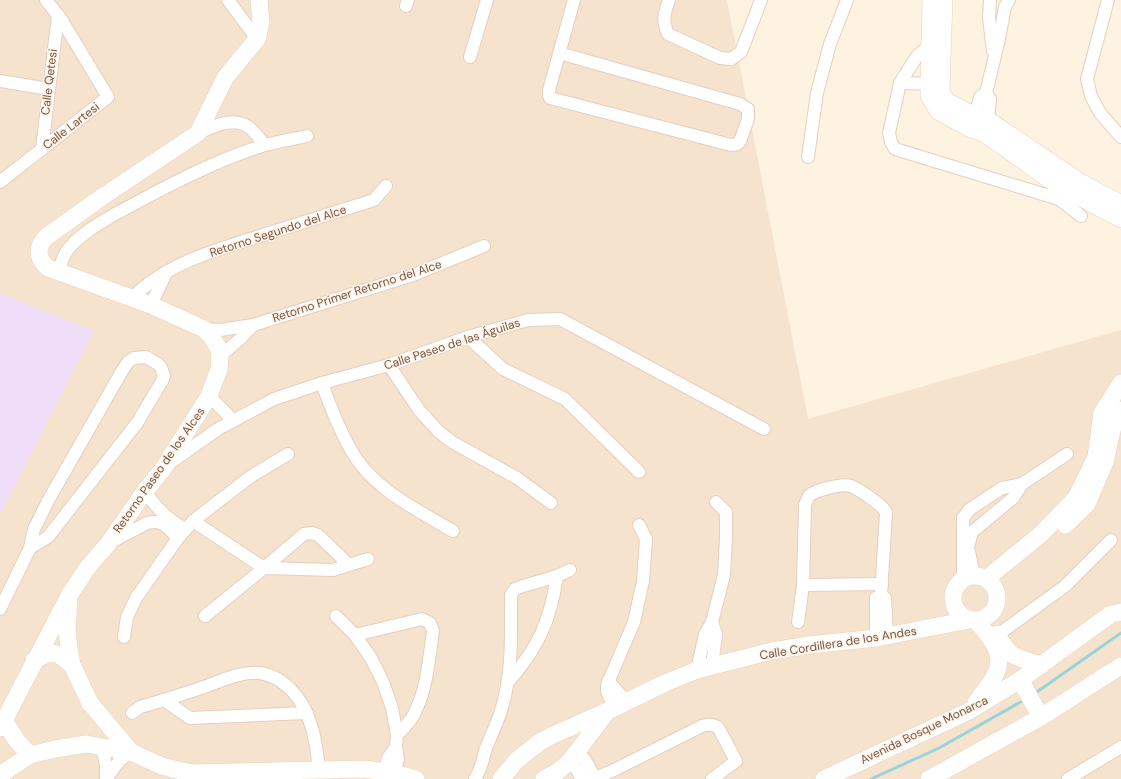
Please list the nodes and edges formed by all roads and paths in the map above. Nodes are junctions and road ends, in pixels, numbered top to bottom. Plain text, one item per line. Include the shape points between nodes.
1 (46, 0) edge
2 (228, 0) edge
3 (260, 0) edge
4 (487, 0) edge
5 (574, 0) edge
6 (670, 0) edge
7 (761, 0) edge
8 (847, 0) edge
9 (931, 0) edge
10 (944, 0) edge
11 (990, 0) edge
12 (1009, 0) edge
13 (1108, 0) edge
14 (58, 15) junction
15 (257, 39) junction
16 (936, 44) junction
17 (560, 53) junction
18 (470, 57) dead end
19 (994, 58) junction
20 (0, 81) edge
21 (900, 83) junction
22 (936, 84) junction
23 (48, 89) junction
24 (979, 124) junction
25 (198, 133) junction
26 (307, 136) dead end
27 (1121, 137) edge
28 (265, 145) junction
29 (42, 149) junction
30 (808, 157) dead end
31 (0, 182) edge
32 (386, 186) dead end
33 (1121, 204) edge
34 (1081, 216) dead end
35 (1121, 219) edge
36 (484, 246) dead end
37 (58, 272) junction
38 (166, 273) junction
39 (132, 298) junction
40 (151, 305) junction
41 (252, 325) junction
42 (204, 329) junction
43 (468, 337) junction
44 (220, 356) junction
45 (389, 365) junction
46 (1121, 382) edge
47 (322, 383) junction
48 (209, 396) junction
49 (1121, 410) edge
50 (232, 420) junction
51 (764, 429) dead end
52 (288, 454) dead end
53 (1067, 454) dead end
54 (163, 469) junction
55 (639, 472) dead end
56 (1022, 484) junction
57 (145, 491) junction
58 (716, 502) dead end
59 (551, 503) dead end
60 (639, 525) dead end
61 (184, 530) junction
62 (452, 531) dead end
63 (1111, 540) dead end
64 (108, 544) junction
65 (30, 548) junction
66 (368, 559) dead end
67 (348, 564) junction
68 (264, 568) junction
69 (570, 570) dead end
70 (557, 576) junction
71 (979, 580) junction
72 (803, 585) junction
73 (882, 589) junction
74 (70, 594) junction
75 (954, 607) junction
76 (0, 609) edge
77 (1121, 612) edge
78 (205, 616) dead end
79 (336, 616) dead end
80 (978, 619) junction
81 (798, 622) dead end
82 (934, 627) junction
83 (355, 635) junction
84 (124, 637) dead end
85 (882, 637) junction
86 (995, 637) junction
87 (34, 660) junction
88 (72, 665) junction
89 (1042, 665) junction
90 (1121, 666) edge
91 (704, 668) junction
92 (508, 682) junction
93 (1030, 697) junction
94 (164, 700) junction
95 (616, 707) junction
96 (969, 711) junction
97 (132, 713) dead end
98 (306, 713) junction
99 (100, 716) junction
100 (2, 724) edge
101 (567, 729) junction
102 (397, 741) junction
103 (94, 746) junction
104 (1121, 748) edge
105 (486, 750) junction
106 (131, 752) junction
107 (576, 752) junction
108 (30, 755) junction
109 (314, 770) junction
110 (389, 772) junction
111 (357, 774) edge
112 (0, 775) edge
113 (182, 775) edge
114 (208, 776) edge
115 (594, 778) edge
116 (106, 779) edge
117 (416, 779) edge
118 (467, 779) edge
119 (475, 779) edge
120 (501, 779) edge
121 (544, 779) edge
122 (582, 779) edge
123 (712, 779) edge
124 (824, 779) edge
125 (929, 779) edge
126 (1068, 779) edge

1 - 14 street, Calle Lartesi
2 - 15 street
3 - 15 street via 261,22
4 - 18 street
5 - 17 street
6 - 7 street via 664,13 664,24 668,34 720,58 731,59 741,52
8 - 30 street via 830,44 817,93
9 - 16 street
10 - 16 street
11 - 19 street via 989,18
12 - 19 street via 1005,7
13 - 27 street via 1086,79 1090,96 1100,113
14 - 23 street, Calle Qetesi
14 - 29 street, Calle Lartesi via 108,97
15 - 25 street via 225,78
16 - 21 street via 917,56
16 - 22 street
17 - 17 street via 740,104 748,109 740,141 731,145 550,98 549,90
19 - 24 street via 986,93 990,99
20 - 23 street
21 - 22 street
21 - 34 street via 889,133 890,142 895,149 1059,199
22 - 24 street via 929,96 938,111
23 - 29 street, Calle Qetesi
24 - 33 street
24 - 35 street via 1060,187
25 - 28 street, Retorno Paseo de los Alces via 232,121 250,128
25 - 37 street, Retorno Paseo de los Alces via 41,241 39,257 48,268
26 - 28 street
28 - 37 street via 172,183 117,212 70,246 62,258
29 - 31 street, Calle Lartesi
32 - 38 street, Retorno Segundo del Alce via 374,200 213,251
36 - 41 street, Retorno Primer Retorno del Alce via 413,275
37 - 39 street, Retorno Paseo de los Alces
38 - 39 street, Retorno Segundo del Alce
38 - 40 street
39 - 40 street, Retorno Paseo de los Alces
40 - 42 street, Retorno Paseo de los Alces
41 - 42 street, Retorno Primer Retorno del Alce via 220,330
41 - 44 street
42 - 44 street, Retorno Paseo de los Alces via 216,342
43 - 45 street, Calle Paseo de las Águilas
43 - 51 street, Calle Paseo de las Águilas via 528,320 560,319
43 - 55 street via 503,370 565,399
44 - 48 street, Retorno Paseo de los Alces via 218,376
45 - 47 street, Calle Paseo de las Águilas
45 - 59 street via 419,410 438,432 517,478
46 - 71 street via 1102,413 1096,457 1076,498 1041,534
47 - 50 street, Calle Paseo de las Águilas via 274,399
47 - 62 street via 351,451 373,479 397,498
48 - 50 street
48 - 54 street, Retorno Paseo de los Alces
49 - 71 street via 1114,422 1106,462 1088,504 1049,540
50 - 54 street, Calle Paseo de las Águilas
52 - 61 street via 250,477
53 - 56 street
54 - 57 street, Retorno Paseo de los Alces
56 - 71 street via 1013,498 972,532 968,547
56 - 71 street via 1002,488 970,509 963,518
57 - 61 street via 162,514
57 - 64 street, Retorno Paseo de los Alces
58 - 91 street via 726,512 724,575 712,622 705,634
60 - 95 street via 646,539 643,581 634,622 608,681 607,691
61 - 64 street via 160,522 147,523
61 - 68 street
61 - 84 street via 136,598 127,617
63 - 86 street via 1065,586
64 - 74 street, Retorno Paseo de los Alces via 88,566
65 - 65 street via 48,536 137,423 162,382 164,372 158,364 146,357 128,362 49,499 34,529
65 - 76 street
66 - 67 street
67 - 68 street via 333,570
67 - 68 street via 318,535 312,533 304,534
68 - 78 street
69 - 70 street
70 - 92 street via 554,600 547,623 524,664
70 - 92 street via 515,589 512,595
71 - 75 street via 959,582 953,591
71 - 80 street via 997,598 994,610
72 - 73 street
72 - 73 street via 805,505 808,497 839,486 850,486 882,506 886,512
72 - 81 street
73 - 85 street via 876,598
74 - 87 street
74 - 88 street via 67,630
75 - 80 street via 963,618
75 - 82 street
77 - 89 street, Avenida Bosque Monarca via 1111,614
79 - 83 street
80 - 82 street, Calle Cordillera de los Andes
80 - 86 street
82 - 85 street, Calle Cordillera de los Andes
83 - 102 street via 383,682 392,708
83 - 102 street via 422,620 430,623 433,631 424,687 414,716
85 - 91 street, Calle Cordillera de los Andes via 780,650
86 - 89 street via 1011,654
86 - 96 street via 999,668 991,683
87 - 88 street via 55,653 60,654
87 - 100 street
88 - 99 street via 90,703
89 - 93 street, Avenida Bosque Monarca
90 - 93 street, Avenida Bosque Monarca
91 - 95 street, Calle Cordillera de los Andes via 665,683
92 - 105 street via 500,714
93 - 96 street, Avenida Bosque Monarca
93 - 125 street, Avenida Bosque Monarca
94 - 97 street via 140,707
94 - 98 street via 190,718
94 - 98 street via 239,675 259,673 275,678 287,686
95 - 101 street, Calle Cordillera de los Andes
95 - 107 street, Calle Cordillera de los Andes
96 - 124 street, Avenida Bosque Monarca
98 - 109 street via 314,735
99 - 103 street via 94,735
99 - 106 street
100 - 108 street
101 - 107 street via 575,732 580,740
101 - 120 street, Calle Cordillera de los Andes via 528,750
102 - 110 street via 388,758
103 - 106 street
103 - 108 street via 55,749
103 - 116 street via 106,765
104 - 126 street
105 - 118 street
105 - 119 street via 481,769
106 - 113 street
106 - 116 street via 119,761
107 - 115 street via 585,760
107 - 121 street, Calle Cordillera de los Andes via 557,772
107 - 122 street via 576,768
108 - 112 street
109 - 111 street
109 - 114 street
110 - 111 street
110 - 117 street
113 - 114 street
115 - 123 street via 708,724 718,727 736,761

